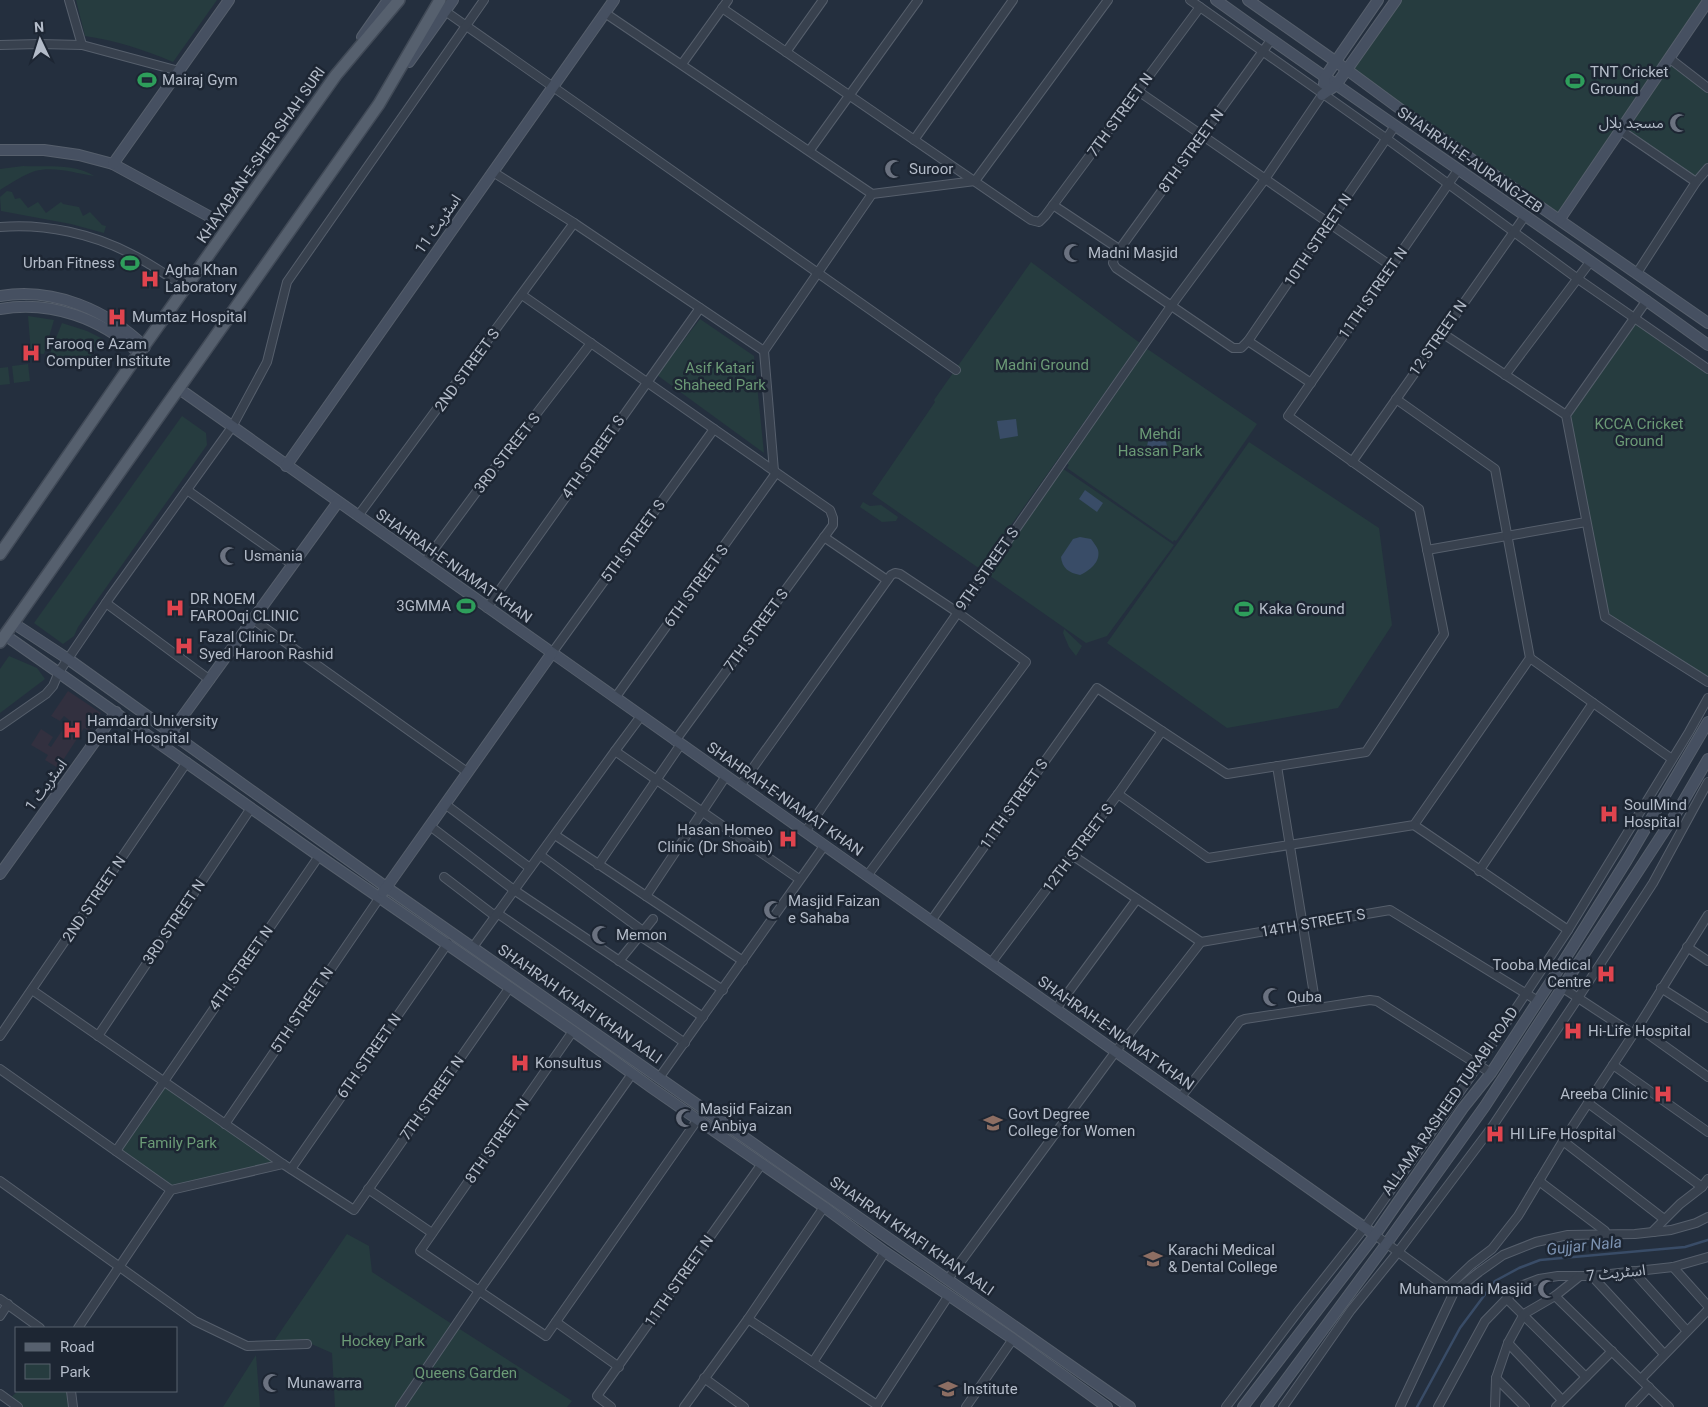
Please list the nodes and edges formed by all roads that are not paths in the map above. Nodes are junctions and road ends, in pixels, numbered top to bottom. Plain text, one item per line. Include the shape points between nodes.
1 (69, 0) edge
2 (229, 0) edge
3 (388, 0) edge
4 (400, 0) edge
5 (440, 0) edge
6 (453, 0) edge
7 (484, 0) edge
8 (614, 0) edge
9 (728, 0) edge
10 (823, 0) edge
11 (918, 0) edge
12 (1013, 0) edge
13 (1108, 0) edge
14 (1190, 0) edge
15 (1216, 0) edge
16 (1248, 0) edge
17 (1378, 0) edge
18 (1396, 0) edge
19 (1708, 1) edge
20 (1200, 7) junction
21 (722, 8) junction
22 (445, 12) junction
23 (606, 12) junction
24 (466, 26) junction
25 (1271, 40) junction
26 (1, 43) edge
27 (82, 45) junction
28 (786, 52) junction
29 (1262, 52) junction
30 (1669, 58) junction
31 (1335, 61) junction
32 (682, 64) junction
33 (1347, 70) junction
34 (179, 72) junction
35 (336, 75) junction
36 (1325, 77) junction
37 (1336, 85) junction
38 (553, 87) junction
39 (1708, 88) edge
40 (1138, 91) junction
41 (850, 94) junction
42 (1322, 95) junction
43 (378, 104) junction
44 (1395, 126) junction
45 (1620, 130) junction
46 (1202, 136) junction
47 (1387, 139) junction
48 (914, 140) junction
49 (0, 150) edge
50 (810, 150) junction
51 (113, 164) junction
52 (1708, 168) edge
53 (1458, 170) junction
54 (493, 172) junction
55 (1265, 179) junction
56 (975, 180) junction
57 (1696, 182) junction
58 (1447, 185) junction
59 (872, 194) junction
60 (1053, 205) junction
61 (1525, 216) junction
62 (214, 219) dead end
63 (1560, 219) junction
64 (574, 222) junction
65 (1329, 223) junction
66 (0, 228) edge
67 (1514, 231) junction
68 (1119, 249) junction
69 (1590, 262) junction
70 (1391, 266) junction
71 (818, 273) junction
72 (1637, 273) junction
73 (173, 279) dead end
74 (1578, 279) junction
75 (522, 295) junction
76 (0, 296) edge
77 (1647, 300) junction
78 (1170, 306) junction
79 (700, 308) junction
80 (0, 309) edge
81 (1634, 318) junction
82 (1708, 323) edge
83 (1442, 333) junction
84 (1248, 341) junction
85 (591, 343) junction
86 (1708, 345) edge
87 (142, 350) junction
88 (764, 351) junction
89 (1708, 369) edge
90 (956, 370) dead end
91 (1505, 375) junction
92 (646, 382) junction
93 (1310, 383) junction
94 (178, 388) junction
95 (1396, 399) junction
96 (1566, 415) junction
97 (232, 427) junction
98 (714, 429) junction
99 (1352, 462) junction
100 (286, 466) junction
101 (775, 472) junction
102 (188, 490) junction
103 (338, 502) junction
104 (358, 516) junction
105 (1586, 522) junction
106 (1508, 536) junction
107 (824, 537) junction
108 (1427, 550) junction
109 (0, 554) edge
110 (424, 563) junction
111 (294, 565) junction
112 (887, 580) junction
113 (106, 603) junction
114 (487, 608) junction
115 (958, 612) junction
116 (254, 620) junction
117 (14, 623) junction
118 (2, 639) edge
119 (552, 653) junction
120 (1530, 658) junction
121 (68, 659) junction
122 (59, 672) junction
123 (210, 680) junction
124 (1708, 682) edge
125 (616, 698) junction
126 (1708, 698) edge
127 (1593, 703) junction
128 (116, 712) junction
129 (641, 716) junction
130 (1708, 722) edge
131 (0, 726) edge
132 (1162, 731) junction
133 (170, 733) junction
134 (678, 742) junction
135 (162, 744) junction
136 (615, 751) junction
137 (1672, 759) junction
138 (1708, 759) edge
139 (187, 762) junction
140 (1277, 766) junction
141 (467, 772) junction
142 (726, 776) junction
143 (657, 780) junction
144 (1708, 782) edge
145 (740, 786) junction
146 (1118, 794) junction
147 (445, 804) junction
148 (251, 808) junction
149 (703, 812) junction
150 (430, 826) junction
151 (1414, 826) junction
152 (805, 832) junction
153 (554, 835) junction
154 (1289, 845) junction
155 (824, 846) junction
156 (540, 855) junction
157 (1072, 855) junction
158 (319, 856) junction
159 (598, 865) junction
160 (530, 868) junction
161 (1479, 871) junction
162 (0, 874) edge
163 (444, 876) dead end
164 (867, 876) junction
165 (799, 879) junction
166 (386, 887) junction
167 (514, 890) junction
168 (646, 896) junction
169 (380, 897) junction
170 (1137, 898) junction
171 (496, 915) junction
172 (1708, 915) edge
173 (653, 919) dead end
174 (931, 921) junction
175 (1303, 925) junction
176 (1568, 930) junction
177 (642, 933) junction
178 (1201, 942) junction
179 (448, 943) junction
180 (473, 947) junction
181 (1687, 947) junction
182 (619, 961) junction
183 (743, 961) junction
184 (1708, 961) edge
185 (991, 963) junction
186 (510, 987) junction
187 (1563, 988) junction
188 (1661, 988) junction
189 (32, 990) junction
190 (722, 990) junction
191 (1525, 994) junction
192 (1578, 998) junction
193 (1538, 1001) junction
194 (1316, 1007) junction
195 (1056, 1009) junction
196 (703, 1018) junction
197 (1708, 1018) edge
198 (1638, 1027) junction
199 (573, 1031) junction
200 (1633, 1034) junction
201 (0, 1036) edge
202 (98, 1036) junction
203 (685, 1043) junction
204 (1116, 1051) junction
205 (1478, 1065) junction
206 (1613, 1065) junction
207 (0, 1069) edge
208 (1491, 1073) junction
209 (632, 1074) junction
210 (657, 1076) junction
211 (1708, 1077) edge
212 (164, 1081) junction
213 (647, 1084) junction
214 (1181, 1097) junction
215 (1588, 1103) junction
216 (698, 1119) junction
217 (225, 1124) junction
218 (1708, 1132) edge
219 (1562, 1141) junction
220 (116, 1151) junction
221 (773, 1157) junction
222 (283, 1164) junction
223 (763, 1166) junction
224 (291, 1169) junction
225 (1708, 1179) edge
226 (0, 1181) edge
227 (1539, 1181) junction
228 (1702, 1187) junction
229 (368, 1189) junction
230 (171, 1190) junction
231 (824, 1207) junction
232 (1708, 1217) edge
233 (1664, 1219) junction
234 (1365, 1227) junction
235 (1654, 1232) junction
236 (432, 1233) junction
237 (1604, 1234) junction
238 (1375, 1235) junction
239 (888, 1238) junction
240 (1386, 1244) junction
241 (897, 1245) junction
242 (885, 1252) junction
243 (1398, 1252) junction
244 (1708, 1257) edge
245 (119, 1265) junction
246 (1472, 1265) junction
247 (1673, 1268) junction
248 (1633, 1271) junction
249 (1478, 1272) junction
250 (1580, 1276) junction
251 (1592, 1276) junction
252 (948, 1279) junction
253 (1450, 1290) junction
254 (479, 1291) junction
255 (949, 1295) junction
256 (1555, 1296) junction
257 (1507, 1298) junction
258 (0, 1299) edge
259 (8, 1304) junction
260 (1708, 1306) edge
261 (1708, 1310) edge
262 (1524, 1314) junction
263 (0, 1316) edge
264 (748, 1319) junction
265 (556, 1322) junction
266 (39, 1327) edge
267 (79, 1327) edge
268 (1687, 1331) junction
269 (1013, 1339) junction
270 (1508, 1343) junction
271 (307, 1344) dead end
272 (1612, 1351) junction
273 (1664, 1354) junction
274 (812, 1362) junction
275 (619, 1367) junction
276 (1586, 1376) junction
277 (704, 1378) junction
278 (1496, 1378) junction
279 (1641, 1379) junction
280 (1648, 1387) junction
281 (71, 1392) edge
282 (0, 1394) edge
283 (1562, 1400) junction
284 (877, 1406) edge
285 (18, 1407) edge
286 (73, 1407) edge
287 (400, 1407) edge
288 (611, 1407) edge
289 (684, 1407) edge
290 (744, 1407) edge
291 (966, 1407) edge
292 (1107, 1407) edge
293 (1130, 1407) edge
294 (1226, 1407) edge
295 (1243, 1407) edge
296 (1266, 1407) edge
297 (1283, 1407) edge
298 (1400, 1407) edge
299 (1438, 1407) edge
300 (1495, 1407) edge
301 (1525, 1407) edge
302 (1556, 1407) edge
303 (1630, 1407) edge
304 (1669, 1407) edge

1 - 27 street
2 - 34 main road
3 - 35 main road
4 - 35 main road, KHAYABAN-E-SHER SHAH SURI
5 - 43 main road
6 - 22 main road
7 - 24 street
8 - 23 main road, اسٹریٹ 11
9 - 21 street
10 - 28 street
11 - 41 street
12 - 48 street
13 - 56 street
14 - 20 street
15 - 25 main road, SHAHRAH-E-AURANGZEB
16 - 31 main road
17 - 31 main road
18 - 33 main road
19 - 30 main road
20 - 29 street
20 - 40 street, 7TH STREET N
21 - 28 street
21 - 32 street
22 - 24 street
22 - 43 main road
23 - 32 street
23 - 38 main road, اسٹریٹ 11
24 - 38 street
24 - 97 street via 287,282 267,362
25 - 29 street, 8TH STREET N
25 - 36 main road, SHAHRAH-E-AURANGZEB
26 - 27 street
27 - 34 street
28 - 41 street
29 - 42 street
29 - 46 street, 8TH STREET N
30 - 39 street
30 - 45 main road
31 - 33 main road
31 - 36 main road
32 - 50 street
33 - 37 main road
33 - 63 main road
34 - 51 main road
35 - 87 main road, KHAYABAN-E-SHER SHAH SURI
36 - 37 main road, SHAHRAH-E-AURANGZEB
36 - 42 main road
37 - 42 main road
37 - 44 main road, SHAHRAH-E-AURANGZEB
38 - 54 main road, اسٹریٹ 11
38 - 71 street
40 - 46 street
40 - 60 street, 7TH STREET N
41 - 48 street
41 - 50 street
42 - 47 street
42 - 55 street, 9TH STREET S
43 - 94 main road
44 - 47 street, 10TH STREET N
44 - 53 main road, SHAHRAH-E-AURANGZEB
45 - 57 street
45 - 63 main road
46 - 55 street
46 - 68 street, 8TH STREET N
47 - 58 street
47 - 65 street, 10TH STREET N
48 - 56 street
49 - 51 main road via 62,152
50 - 59 street
51 - 62 main road
52 - 57 street
53 - 58 street, 11TH STREET N
53 - 61 main road, SHAHRAH-E-AURANGZEB
54 - 64 street
54 - 100 main road, اسٹریٹ 11
55 - 65 street
55 - 78 street, 9TH STREET S
56 - 59 street
56 - 60 street, 7TH STREET N via 1031,220 1039,222
57 - 72 street
58 - 67 street
58 - 70 street, 11TH STREET N
59 - 71 street
60 - 68 street
61 - 67 street, 12 STREET N
61 - 69 main road, SHAHRAH-E-AURANGZEB
63 - 72 main road
64 - 75 street, 2ND STREET S
64 - 79 street
65 - 70 street
65 - 84 street, 10TH STREET N
66 - 73 street via 45,227 88,237 132,255
67 - 74 street
67 - 83 street, 12 STREET N
68 - 78 street, 8TH STREET N via 1113,263 1116,268
69 - 74 street
69 - 77 main road, SHAHRAH-E-AURANGZEB
70 - 93 street, 11TH STREET N
71 - 88 street
71 - 90 street
72 - 82 main road
74 - 81 street
74 - 91 street
75 - 85 street
75 - 104 street, 2ND STREET S
76 - 87 main road via 34,294 87,307 134,336
77 - 81 street
77 - 86 main road, SHAHRAH-E-AURANGZEB
78 - 84 street, 10TH STREET N via 1237,349
78 - 115 street, 9TH STREET S
79 - 88 street
79 - 92 street, 4TH STREET S
80 - 87 main road via 44,307 74,314 103,326
81 - 89 street
81 - 96 street
83 - 91 street
83 - 95 street, 12 STREET N
84 - 93 street
85 - 92 street
85 - 110 street, 3RD STREET S
87 - 109 main road, KHAYABAN-E-SHER SHAH SURI
88 - 101 street
91 - 96 street
92 - 98 street
92 - 114 street, 4TH STREET S
93 - 99 street, 11TH STREET N via 1288,416
94 - 97 main road, SHAHRAH-E-NIAMAT KHAN
94 - 117 main road
95 - 99 street, 12 STREET N
95 - 106 street via 1495,470
96 - 105 street
97 - 100 main road, SHAHRAH-E-NIAMAT KHAN
97 - 102 street
98 - 101 street
98 - 119 street, 5TH STREET S
99 - 108 street via 1419,509
100 - 103 main road, SHAHRAH-E-NIAMAT KHAN
101 - 107 street, 7TH STREET S via 830,510 833,525
101 - 125 street, 6TH STREET S
102 - 111 street
102 - 113 street
103 - 104 main road, SHAHRAH-E-NIAMAT KHAN
103 - 111 main road
104 - 110 main road, SHAHRAH-E-NIAMAT KHAN
105 - 106 street
105 - 124 street via 1605,617
106 - 108 street
106 - 120 street
107 - 112 street
107 - 134 street, 7TH STREET S
108 - 140 street via 1444,634 1366,752
110 - 114 main road, SHAHRAH-E-NIAMAT KHAN
111 - 116 main road
112 - 115 street via 895,573 900,574
112 - 145 street
113 - 121 street
113 - 123 street
114 - 119 main road, SHAHRAH-E-NIAMAT KHAN
115 - 152 street, 9TH STREET S
115 - 164 street via 1026,662
116 - 123 main road
116 - 141 street
117 - 118 main road
117 - 121 main road, SHAHRAH KHAFI KHAN AALI
118 - 122 main road, SHAHRAH KHAFI KHAN AALI
119 - 125 main road, SHAHRAH-E-NIAMAT KHAN
119 - 141 main road
120 - 127 street
120 - 151 street
121 - 122 street
121 - 133 main road, SHAHRAH KHAFI KHAN AALI
122 - 128 main road, SHAHRAH KHAFI KHAN AALI
122 - 131 street via 46,694
123 - 133 main road
125 - 129 main road, SHAHRAH-E-NIAMAT KHAN
126 - 137 street
127 - 137 street
127 - 161 street
128 - 135 main road, SHAHRAH KHAFI KHAN AALI
128 - 162 main road, اسٹریٹ 1
129 - 134 main road, SHAHRAH-E-NIAMAT KHAN
129 - 136 street
130 - 193 main road, ALLAMA RASHEED TURABI ROAD via 1627,860
132 - 140 street via 1228,774
132 - 146 street, 12TH STREET S
132 - 174 street, 11TH STREET S via 1097,688
133 - 135 main road
133 - 166 main road, SHAHRAH KHAFI KHAN AALI
134 - 142 main road, SHAHRAH-E-NIAMAT KHAN
134 - 143 street, 7TH STREET S
135 - 139 main road, SHAHRAH KHAFI KHAN AALI
136 - 143 street
136 - 153 street
137 - 176 street
138 - 187 main road, ALLAMA RASHEED TURABI ROAD
139 - 148 main road, SHAHRAH KHAFI KHAN AALI
139 - 189 street, 2ND STREET N
140 - 154 street
141 - 147 main road
142 - 145 main road, SHAHRAH-E-NIAMAT KHAN
142 - 149 street
143 - 149 street
143 - 159 street, 7TH STREET S
144 - 192 street via 1653,882
145 - 152 main road, SHAHRAH-E-NIAMAT KHAN
146 - 154 street via 1208,858
146 - 157 street, 12TH STREET S
147 - 150 main road
147 - 160 street
148 - 158 main road, SHAHRAH KHAFI KHAN AALI
148 - 202 street, 3RD STREET N
149 - 165 street
149 - 168 street
150 - 166 main road
150 - 167 street
151 - 154 street
151 - 161 street
152 - 155 main road, SHAHRAH-E-NIAMAT KHAN
153 - 156 street
153 - 159 street
154 - 175 street
155 - 164 main road, SHAHRAH-E-NIAMAT KHAN
155 - 165 street
156 - 160 street
156 - 177 street
157 - 170 street
157 - 185 street, 12TH STREET S
158 - 169 main road, SHAHRAH KHAFI KHAN AALI
158 - 212 street, 4TH STREET N
159 - 168 street
160 - 167 street
161 - 176 street
163 - 171 street
164 - 174 main road, SHAHRAH-E-NIAMAT KHAN
165 - 183 street
166 - 169 main road
166 - 180 main road, SHAHRAH KHAFI KHAN AALI
167 - 171 street
167 - 182 street
168 - 183 street
169 - 179 main road, SHAHRAH KHAFI KHAN AALI
169 - 217 street, 5TH STREET N
170 - 178 street
170 - 195 street
171 - 180 street
171 - 203 street
172 - 181 street
173 - 177 street
174 - 185 main road, SHAHRAH-E-NIAMAT KHAN
175 - 178 street, 14TH STREET S
175 - 191 street, 14TH STREET S via 1390,910
175 - 194 street
176 - 191 street
177 - 182 street
177 - 190 street
178 - 204 street
179 - 186 main road, SHAHRAH KHAFI KHAN AALI
179 - 224 street, 6TH STREET N
180 - 210 main road, SHAHRAH KHAFI KHAN AALI
181 - 184 street
181 - 188 street
182 - 196 street
183 - 190 street
185 - 195 main road, SHAHRAH-E-NIAMAT KHAN
186 - 199 main road, SHAHRAH KHAFI KHAN AALI
186 - 229 street, 7TH STREET N
187 - 192 street
187 - 240 main road, ALLAMA RASHEED TURABI ROAD via 1485,1106
188 - 197 street
188 - 198 street
189 - 201 street, 2ND STREET N
189 - 202 street
190 - 196 street
191 - 193 street, 14TH STREET S
191 - 205 street
192 - 200 street
192 - 243 street via 1492,1127
193 - 208 main road, ALLAMA RASHEED TURABI ROAD
194 - 205 street via 1376,1001
194 - 214 street via 1240,1021
195 - 204 main road, SHAHRAH-E-NIAMAT KHAN
196 - 203 street
198 - 200 street
198 - 211 street
199 - 209 main road, SHAHRAH KHAFI KHAN AALI
199 - 236 street, 8TH STREET N
200 - 206 street
202 - 212 street
203 - 210 street
204 - 214 main road, SHAHRAH-E-NIAMAT KHAN
204 - 252 street
205 - 208 street
205 - 234 street
206 - 215 street
206 - 218 street
207 - 220 street
208 - 238 main road, ALLAMA RASHEED TURABI ROAD
209 - 213 main road, SHAHRAH KHAFI KHAN AALI
209 - 254 street
210 - 213 main road
210 - 221 main road, SHAHRAH KHAFI KHAN AALI
212 - 217 street
212 - 220 street, 4TH STREET N
213 - 216 main road, SHAHRAH KHAFI KHAN AALI
214 - 234 main road, SHAHRAH-E-NIAMAT KHAN
215 - 219 street
215 - 228 street
216 - 223 main road, SHAHRAH KHAFI KHAN AALI
216 - 265 street
217 - 222 street
219 - 227 street
219 - 233 street
220 - 230 street
221 - 223 main road
221 - 239 main road, SHAHRAH KHAFI KHAN AALI
222 - 224 street
222 - 230 street
223 - 231 main road, SHAHRAH KHAFI KHAN AALI
223 - 275 street, 11TH STREET N
224 - 229 street, 7TH STREET N via 354,1210
225 - 228 street
226 - 245 street
227 - 237 street via 1605,1231
227 - 246 street via 1518,1216 1492,1249
228 - 233 street
229 - 236 street
230 - 245 street
231 - 242 main road, SHAHRAH KHAFI KHAN AALI
231 - 264 street
232 - 235 street via 1671,1230
233 - 235 street
234 - 238 main road, SHAHRAH-E-NIAMAT KHAN
234 - 294 street
235 - 237 street
236 - 254 street, 8TH STREET N via 420,1251
237 - 249 street via 1568,1235 1536,1242 1503,1255
238 - 240 street
238 - 295 main road, ALLAMA RASHEED TURABI ROAD
239 - 241 main road, SHAHRAH KHAFI KHAN AALI
239 - 242 main road
240 - 243 street
240 - 296 main road, ALLAMA RASHEED TURABI ROAD
241 - 242 main road
241 - 252 main road, SHAHRAH KHAFI KHAN AALI
242 - 255 main road, SHAHRAH KHAFI KHAN AALI
242 - 274 street
243 - 253 street
243 - 297 street via 1351,1310
244 - 247 street, اسٹریٹ 7
245 - 267 street
245 - 271 street via 196,1320 247,1346
246 - 249 street
246 - 253 street
247 - 248 street, اسٹریٹ 7
247 - 260 street
248 - 251 street, اسٹریٹ 7
248 - 268 street
249 - 253 street
250 - 251 street, اسٹریٹ 7
250 - 256 street, اسٹریٹ 7
250 - 257 street via 1538,1279 1518,1287
251 - 273 street
252 - 293 main road, SHAHRAH KHAFI KHAN AALI
253 - 298 street
254 - 265 street via 546,1336
254 - 287 street
255 - 269 main road, SHAHRAH KHAFI KHAN AALI
255 - 284 street
256 - 262 street, اسٹریٹ 7
256 - 272 street
257 - 262 street
257 - 299 street via 1485,1321
258 - 259 street
259 - 263 street
259 - 266 street
261 - 268 street
262 - 270 street
262 - 276 street
264 - 274 street
264 - 277 street
265 - 275 street
268 - 273 street
269 - 291 street
269 - 292 main road, SHAHRAH KHAFI KHAN AALI
270 - 278 street
270 - 283 street
272 - 276 street
272 - 279 street
273 - 279 street
274 - 284 street
275 - 288 street, 11TH STREET N via 597,1396
276 - 283 street
277 - 289 street
277 - 290 street
278 - 300 street
278 - 301 street
279 - 280 street
280 - 303 street
280 - 304 street
281 - 286 street
282 - 285 street
283 - 302 street

